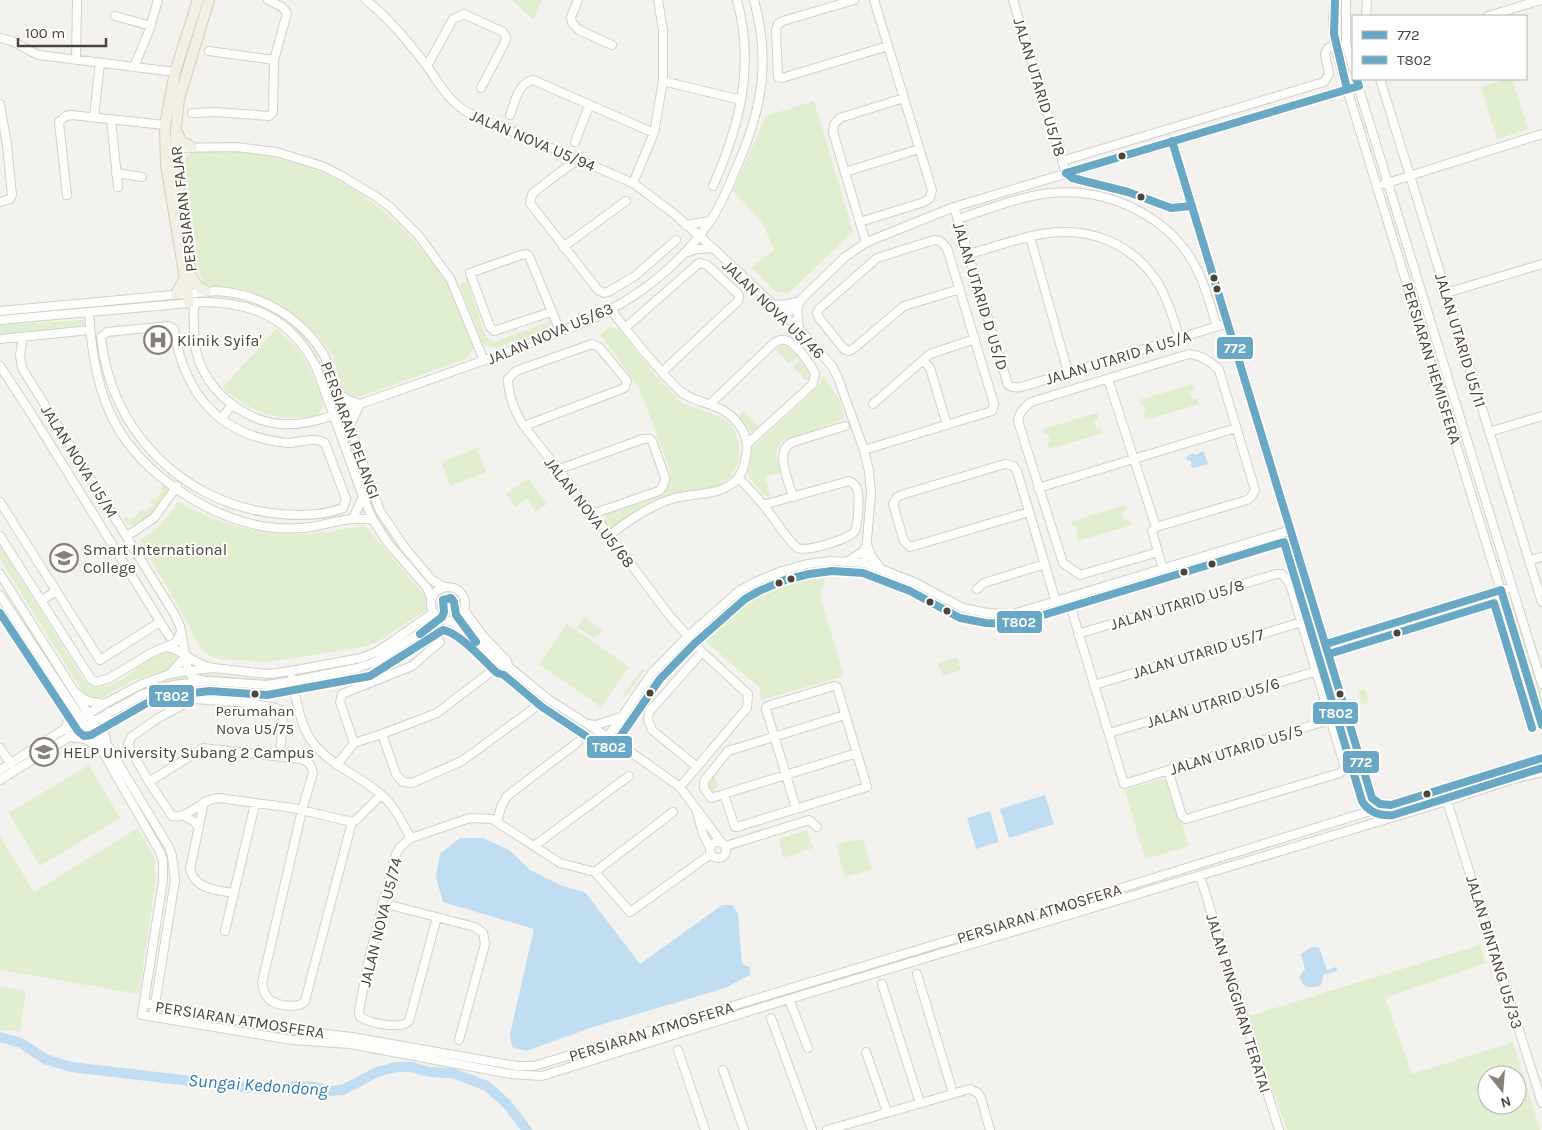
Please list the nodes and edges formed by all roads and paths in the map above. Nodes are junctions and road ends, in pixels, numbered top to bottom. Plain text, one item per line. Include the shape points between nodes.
1 (77, 0) edge
2 (158, 0) edge
3 (198, 0) edge
4 (209, 0) edge
5 (268, 0) edge
6 (366, 0) edge
7 (578, 0) edge
8 (658, 0) edge
9 (737, 0) edge
10 (754, 0) edge
11 (854, 0) edge
12 (874, 0) edge
13 (1013, 0) edge
14 (1335, 0) edge
15 (1346, 0) edge
16 (1367, 0) edge
17 (1541, 0) edge
18 (1366, 15) edge
19 (1491, 15) edge
20 (115, 16) dead end
21 (151, 26) junction
22 (0, 38) edge
23 (612, 45) dead end
24 (1334, 45) junction
25 (888, 46) junction
26 (209, 52) dead end
27 (76, 60) junction
28 (274, 60) junction
29 (100, 63) junction
30 (1352, 64) edge
31 (427, 66) junction
32 (134, 67) junction
33 (175, 72) junction
34 (1380, 80) edge
35 (663, 81) junction
36 (1358, 82) edge
37 (481, 88) dead end
38 (1347, 89) junction
39 (904, 98) junction
40 (741, 100) junction
41 (0, 104) edge
42 (589, 106) junction
43 (192, 113) dead end
44 (510, 115) dead end
45 (94, 117) junction
46 (111, 119) junction
47 (165, 125) junction
48 (176, 128) junction
49 (1163, 130) junction
50 (654, 133) junction
51 (1542, 134) edge
52 (575, 142) dead end
53 (1170, 142) junction
54 (3, 146) edge
55 (192, 147) junction
56 (169, 148) junction
57 (919, 149) junction
58 (578, 159) junction
59 (1062, 161) junction
60 (175, 164) junction
61 (845, 172) junction
62 (116, 173) junction
63 (1066, 173) junction
64 (1409, 176) junction
65 (142, 177) dead end
66 (1388, 182) junction
67 (633, 183) junction
68 (713, 186) dead end
69 (1377, 186) junction
70 (118, 187) dead end
71 (67, 195) dead end
72 (626, 201) dead end
73 (0, 202) edge
74 (954, 207) junction
75 (958, 219) junction
76 (710, 221) junction
77 (860, 222) junction
78 (686, 225) junction
79 (699, 236) junction
80 (1030, 237) junction
81 (676, 240) dead end
82 (866, 243) junction
83 (564, 247) junction
84 (713, 248) junction
85 (685, 253) junction
86 (968, 254) junction
87 (1542, 264) edge
88 (188, 277) junction
89 (960, 289) junction
90 (206, 292) junction
91 (1446, 293) junction
92 (177, 299) junction
93 (800, 300) junction
94 (214, 302) junction
95 (192, 303) junction
96 (772, 304) junction
97 (610, 309) junction
98 (0, 311) edge
99 (89, 312) junction
100 (551, 312) junction
101 (785, 315) junction
102 (0, 320) edge
103 (1228, 323) junction
104 (1217, 327) junction
105 (625, 328) junction
106 (799, 329) junction
107 (90, 330) junction
108 (560, 332) junction
109 (23, 336) junction
110 (1180, 338) junction
111 (0, 339) edge
112 (975, 339) junction
113 (924, 360) junction
114 (484, 361) junction
115 (0, 366) edge
116 (662, 372) junction
117 (1068, 372) junction
118 (1108, 379) junction
119 (1008, 385) joint
120 (338, 393) junction
121 (328, 399) junction
122 (360, 404) junction
123 (710, 404) junction
124 (873, 404) dead end
125 (232, 405) junction
126 (344, 412) junction
127 (334, 415) junction
128 (1542, 416) edge
129 (221, 419) junction
130 (320, 419) junction
131 (948, 425) junction
132 (524, 426) junction
133 (846, 426) dead end
134 (349, 427) junction
135 (1236, 428) junction
136 (339, 429) junction
137 (1489, 432) junction
138 (748, 444) junction
139 (864, 450) junction
140 (1134, 459) junction
141 (557, 470) junction
142 (89, 475) junction
143 (182, 478) junction
144 (739, 478) junction
145 (75, 484) junction
146 (1038, 488) junction
147 (176, 489) junction
148 (793, 497) junction
149 (363, 498) junction
150 (0, 502) edge
151 (763, 505) junction
152 (1029, 512) junction
153 (592, 514) junction
154 (353, 518) junction
155 (373, 520) junction
156 (1156, 527) junction
157 (1291, 530) junction
158 (609, 535) junction
159 (0, 536) edge
160 (127, 536) junction
161 (867, 545) junction
162 (1158, 552) junction
163 (1542, 556) edge
164 (1529, 560) junction
165 (846, 562) junction
166 (866, 564) junction
167 (1044, 564) junction
168 (881, 569) junction
169 (1163, 569) junction
170 (0, 574) edge
171 (444, 587) junction
172 (1512, 587) junction
173 (977, 589) dead end
174 (1501, 590) junction
175 (56, 591) junction
176 (0, 594) edge
177 (432, 598) junction
178 (1068, 598) junction
179 (41, 601) junction
180 (1056, 602) junction
181 (1542, 602) edge
182 (464, 610) junction
183 (434, 612) junction
184 (440, 619) junction
185 (451, 621) junction
186 (160, 622) junction
187 (1302, 622) junction
188 (679, 627) junction
189 (697, 628) junction
190 (181, 633) junction
191 (1078, 634) junction
192 (169, 636) dead end
193 (687, 637) junction
194 (440, 642) dead end
195 (1326, 644) junction
196 (678, 646) junction
197 (696, 646) junction
198 (167, 647) junction
199 (702, 652) junction
200 (186, 656) junction
201 (508, 666) junction
202 (213, 668) junction
203 (188, 671) junction
204 (290, 671) junction
205 (1317, 671) junction
206 (170, 674) junction
207 (488, 674) dead end
208 (210, 681) junction
209 (292, 681) junction
210 (1542, 684) edge
211 (1094, 685) junction
212 (73, 690) junction
213 (66, 695) junction
214 (104, 704) junction
215 (533, 709) dead end
216 (109, 712) junction
217 (1348, 714) junction
218 (846, 715) junction
219 (620, 717) junction
220 (1331, 720) junction
221 (87, 721) junction
222 (586, 724) junction
223 (1542, 725) edge
224 (1109, 733) junction
225 (68, 734) junction
226 (382, 734) junction
227 (774, 736) junction
228 (607, 738) junction
229 (55, 742) junction
230 (578, 742) dead end
231 (354, 743) junction
232 (104, 747) junction
233 (0, 748) edge
234 (628, 750) junction
235 (857, 753) junction
236 (280, 756) junction
237 (1542, 758) edge
238 (11, 764) junction
239 (337, 765) junction
240 (696, 766) junction
241 (0, 770) edge
242 (1168, 770) junction
243 (1542, 770) edge
244 (1494, 773) junction
245 (786, 775) junction
246 (629, 776) dead end
247 (0, 780) edge
248 (149, 782) junction
249 (680, 787) junction
250 (381, 794) junction
251 (724, 794) junction
252 (1372, 798) junction
253 (1447, 801) junction
254 (204, 802) junction
255 (255, 804) junction
256 (1391, 806) junction
257 (302, 810) junction
258 (697, 811) junction
259 (798, 811) junction
260 (672, 812) dead end
261 (1362, 814) junction
262 (183, 815) junction
263 (352, 822) junction
264 (497, 822) junction
265 (199, 827) junction
266 (817, 827) dead end
267 (1318, 834) junction
268 (411, 838) junction
269 (723, 844) junction
270 (534, 846) junction
271 (711, 851) junction
272 (595, 872) junction
273 (1200, 876) junction
274 (233, 894) junction
275 (382, 903) junction
276 (437, 917) junction
277 (225, 931) dead end
278 (917, 974) dead end
279 (882, 984) dead end
280 (789, 999) junction
281 (144, 1002) junction
282 (155, 1005) junction
283 (153, 1017) junction
284 (771, 1018) dead end
285 (459, 1040) dead end
286 (808, 1048) dead end
287 (678, 1050) dead end
288 (866, 1052) dead end
289 (723, 1070) dead end
290 (954, 1093) junction
291 (920, 1103) junction
292 (1542, 1103) edge
293 (887, 1112) junction
294 (855, 1126) edge
295 (705, 1130) edge
296 (744, 1130) edge
297 (812, 1130) edge
298 (827, 1130) edge
299 (990, 1130) edge
300 (1279, 1130) edge

1 - 27 street
2 - 21 street
3 - 33 main road
4 - 48 main road, PERSIARAN FAJAR via 183,82
5 - 28 street via 287,13
6 - 31 street, JALAN NOVA U5/94 via 394,25
7 - 23 street via 571,17 574,27
8 - 35 street via 663,30
9 - 40 street via 745,47
10 - 76 street, JALAN NOVA U5/63 via 763,46 764,72 759,101 744,150
11 - 25 street via 778,24 778,77
12 - 25 street
13 - 59 street, JALAN UTARID U5/18
14 - 24 street, PERSIARAN HEMISFERA
15 - 30 street via 1346,43
16 - 18 street
17 - 19 street
20 - 21 street
21 - 32 street
22 - 27 street via 38,55
24 - 38 street, PERSIARAN HEMISFERA
24 - 49 street via 1325,54 1329,74 1324,82
25 - 39 street
26 - 28 street
27 - 29 street
28 - 43 street via 274,108 269,116
29 - 32 street
29 - 45 street
31 - 37 street via 453,19 464,14 503,32 506,37
31 - 58 street, JALAN NOVA U5/94 via 455,105
32 - 33 street
33 - 47 main road
34 - 64 street, JALAN UTARID U5/11
35 - 40 street
35 - 50 street
36 - 38 street
36 - 66 street, PERSIARAN HEMISFERA
38 - 53 street
38 - 69 street, PERSIARAN HEMISFERA
39 - 57 street
39 - 61 street via 840,118 834,124 833,132
40 - 68 street via 738,119
41 - 54 street
42 - 44 street via 533,80 522,86
42 - 50 street
42 - 52 street
45 - 46 street
45 - 71 street via 71,115 59,122
46 - 47 street
46 - 62 street
47 - 56 main road
48 - 55 main road via 180,140
48 - 56 main road, PERSIARAN FAJAR
49 - 53 street
49 - 59 street
50 - 67 street
51 - 64 street
53 - 63 street
53 - 103 street
54 - 73 street via 12,194 10,199
55 - 56 street
55 - 60 main road via 181,154
55 - 114 street via 236,147 299,158 342,176 382,202 419,236 450,280
56 - 60 main road, PERSIARAN FAJAR
56 - 88 main road via 177,237
57 - 61 street
57 - 77 street via 932,190 930,198
58 - 67 street, JALAN NOVA U5/94
58 - 83 street via 534,192 530,199 532,208
59 - 63 street, JALAN UTARID U5/18
60 - 88 main road, PERSIARAN FAJAR
61 - 77 street
62 - 65 street
62 - 70 street
63 - 74 street
64 - 66 street
64 - 91 street, JALAN UTARID U5/11
66 - 69 street
66 - 172 street, PERSIARAN HEMISFERA
67 - 78 street, JALAN NOVA U5/94
69 - 174 street, PERSIARAN HEMISFERA
72 - 83 street
74 - 75 street, JALAN UTARID D U5/D
74 - 82 street
75 - 86 street, JALAN UTARID D U5/D
75 - 104 street via 1048,193 1084,193 1123,203 1142,211 1182,248 1200,275
76 - 78 street
76 - 79 street, JALAN NOVA U5/63
76 - 84 street via 709,236
77 - 82 street
78 - 79 street, JALAN NOVA U5/94
78 - 85 street via 688,240
79 - 84 street, JALAN NOVA U5/46
79 - 85 street, JALAN NOVA U5/63
80 - 86 street
80 - 110 street via 1078,232 1096,235 1127,250 1159,285
80 - 117 street
81 - 83 street via 634,276 604,293 598,290
82 - 93 street via 845,257
84 - 85 street
84 - 96 street, JALAN NOVA U5/46
85 - 97 street, JALAN NOVA U5/63 via 658,278
86 - 119 street, JALAN UTARID D U5/D
87 - 91 street
88 - 90 main road
88 - 92 main road
88 - 95 main road
89 - 89 street via 904,306 849,351 844,350 817,313 877,258 934,240 947,248
89 - 112 street
90 - 95 street, PERSIARAN PELANGI
90 - 120 street, PERSIARAN PELANGI via 243,294 278,309 290,318 320,348
91 - 137 street, JALAN UTARID U5/11
92 - 95 street, PERSIARAN PELANGI
92 - 95 street via 192,314
92 - 98 street, PERSIARAN PELANGI
92 - 99 street, PERSIARAN PELANGI
93 - 96 street via 793,304
93 - 101 street
93 - 106 street via 797,309
94 - 95 street, PERSIARAN PELANGI
94 - 95 street via 202,308
94 - 121 street, PERSIARAN PELANGI via 246,306 284,325 310,354
95 - 125 street, JALAN NOVA U5/63 via 194,341 202,369
96 - 101 street, JALAN NOVA U5/46
97 - 105 street
97 - 108 street, JALAN NOVA U5/63
99 - 102 street, PERSIARAN PELANGI
99 - 107 street
100 - 100 street via 494,331 470,273 526,254 531,258
100 - 108 street
101 - 106 street, JALAN NOVA U5/46
103 - 104 street, JALAN UTARID A U5/A
103 - 157 street
104 - 110 street, JALAN UTARID A U5/A
105 - 116 street
105 - 116 street via 699,263 707,265 736,292 738,301
106 - 139 street, JALAN NOVA U5/46 via 832,366
107 - 109 street
107 - 147 street via 102,391 114,421 140,458
108 - 114 street, JALAN NOVA U5/63
109 - 111 street
109 - 142 street, JALAN NOVA U5/M via 22,368
110 - 117 street, JALAN UTARID A U5/A
112 - 113 street via 930,354
112 - 131 street via 994,404 992,411
113 - 124 street
113 - 131 street via 930,368
114 - 122 street, JALAN NOVA U5/63
115 - 145 street
116 - 123 street via 689,397
117 - 119 street, JALAN UTARID A U5/A via 1016,388
118 - 135 street via 1196,354 1220,370
118 - 140 street
118 - 146 street via 1031,402 1018,415
120 - 122 street
120 - 126 street, PERSIARAN PELANGI
121 - 127 street, PERSIARAN PELANGI
121 - 130 street
122 - 126 street, JALAN NOVA U5/63
122 - 134 street
123 - 138 street via 733,418
123 - 138 street via 774,344 786,340 803,354 815,372 813,384
125 - 129 street
125 - 130 street, JALAN NOVA U5/63 via 269,422 292,424
126 - 127 street, JALAN NOVA U5/63
126 - 134 street, PERSIARAN PELANGI
127 - 130 street, JALAN NOVA U5/63
127 - 136 street, PERSIARAN PELANGI
128 - 137 street
129 - 143 street via 190,384 172,327 107,332 102,337 108,374 118,402 139,436 163,463
129 - 143 street via 265,439 289,443 325,442 346,499 343,508 311,515 259,511 232,505
130 - 136 street
131 - 139 street
132 - 132 street, JALAN NOVA U5/68 via 622,389 627,381 599,347 592,344 516,371 508,378 513,401
132 - 141 street, JALAN NOVA U5/68
133 - 148 street via 785,447 782,456
134 - 171 street, PERSIARAN PELANGI via 380,511 405,548 432,580
135 - 140 street
135 - 156 street via 1254,485 1251,497
136 - 149 street, PERSIARAN PELANGI
137 - 164 street, JALAN UTARID U5/11
138 - 144 street
139 - 161 street, JALAN NOVA U5/46 via 872,493
140 - 146 street
140 - 156 street
141 - 153 street, JALAN NOVA U5/68
141 - 153 street via 643,438 652,441 665,477 662,488
142 - 145 street
142 - 160 street, JALAN NOVA U5/M
143 - 147 street
144 - 151 street
144 - 158 street via 718,492 675,498 652,506
145 - 186 street
146 - 162 street via 1062,563 1080,575
147 - 154 street via 220,513 268,527 314,526
147 - 160 street via 154,518
148 - 151 street
148 - 151 street via 849,481 854,483 858,488 855,531 847,538 800,549
149 - 154 street
149 - 155 street, PERSIARAN PELANGI
150 - 175 street
152 - 152 street via 914,547 904,541 893,504 897,498 1005,464 1017,471
152 - 167 street
153 - 158 street, JALAN NOVA U5/68
154 - 155 street
155 - 177 street, PERSIARAN PELANGI
156 - 162 street via 1152,531
157 - 169 street
157 - 195 street
158 - 188 street, JALAN NOVA U5/68
159 - 179 street
160 - 190 street, JALAN NOVA U5/M via 176,615
161 - 165 street via 854,559
161 - 166 street, JALAN NOVA U5/46
161 - 168 street
162 - 169 street
163 - 164 street
164 - 181 street, JALAN UTARID U5/11
165 - 166 street
165 - 189 street via 807,564 755,582 739,591
166 - 168 street
167 - 173 street via 984,583
167 - 180 street
168 - 180 street via 964,608 987,613 1012,614
169 - 178 street
170 - 212 street
171 - 177 street
171 - 182 street via 455,588 463,595
172 - 174 street
172 - 210 street, PERSIARAN HEMISFERA
174 - 195 street
174 - 223 street, PERSIARAN HEMISFERA
175 - 179 street
175 - 186 street via 100,660
176 - 213 street
177 - 183 street
178 - 180 street
178 - 191 street
179 - 198 street via 86,674 96,682 108,679
182 - 185 street
182 - 201 street
183 - 184 street
183 - 204 street via 376,652 361,658
184 - 185 street
184 - 209 street via 367,666
185 - 201 street
186 - 192 street
187 - 191 street, JALAN UTARID U5/8 via 1290,584 1282,574 1276,574
187 - 205 street
187 - 211 street, JALAN UTARID U5/7
188 - 189 street
188 - 193 street, JALAN NOVA U5/68
188 - 196 street
189 - 193 street
189 - 197 street
190 - 198 street via 178,640
190 - 200 street, JALAN NOVA U5/M
191 - 211 street
193 - 196 street
193 - 197 street, JALAN NOVA U5/68
194 - 231 street via 412,666 342,694 340,702
195 - 217 street
196 - 197 street
196 - 219 street via 652,673
197 - 199 street, JALAN NOVA U5/68
198 - 200 street via 175,648
199 - 240 street, JALAN NOVA U5/68 via 746,691 748,708
199 - 240 street via 649,712 648,720 652,730
200 - 202 street via 200,665
200 - 203 street, JALAN NOVA U5/M
200 - 206 street
201 - 222 street via 548,699
202 - 203 street
202 - 204 street via 268,674
203 - 206 street
203 - 208 street via 193,678
204 - 209 street
205 - 220 street
205 - 224 street, JALAN UTARID U5/6
206 - 214 street via 133,688
207 - 226 street via 436,713
208 - 209 street via 267,684
208 - 216 street via 156,690
209 - 239 street via 309,736 319,750
211 - 224 street
212 - 214 street via 87,701
212 - 221 street
213 - 221 street
213 - 225 street
214 - 221 street
215 - 226 street via 462,761 412,783 403,782 396,774
216 - 221 street
216 - 232 street via 104,723
217 - 220 street, JALAN UTARID U5/5
217 - 252 street
218 - 227 street
218 - 227 street via 834,686 767,706
218 - 235 street
219 - 222 street via 596,725
219 - 228 street
219 - 234 street via 620,730
220 - 242 street, JALAN UTARID U5/5
220 - 242 street via 1345,768 1343,771 1270,795 1186,818 1182,816
221 - 225 street
221 - 232 street
222 - 228 street
224 - 242 street, JALAN UTARID U5/5 via 1124,784
225 - 229 street
225 - 232 street
226 - 231 street
227 - 245 street
227 - 251 street via 728,751 704,781 704,788 711,798
228 - 234 street
229 - 238 street
229 - 247 street
230 - 264 street via 507,796
231 - 239 street
232 - 281 street via 163,860 163,880
232 - 282 street via 172,856 175,880
233 - 238 street
234 - 249 street
235 - 245 street
235 - 259 street via 868,787
236 - 248 street via 203,748
236 - 248 street via 283,716 280,710 249,703 194,699 129,739 129,749
236 - 257 street via 306,760 313,768
237 - 244 street, PERSIARAN ATMOSFERA
238 - 241 street
239 - 250 street
240 - 249 street, JALAN NOVA U5/68
243 - 253 street, PERSIARAN ATMOSFERA
244 - 253 street via 1455,790
244 - 256 street, PERSIARAN ATMOSFERA
245 - 251 street
245 - 259 street
246 - 270 street
248 - 262 street via 169,813 176,817
249 - 258 street
250 - 263 street
250 - 268 street
251 - 259 street via 735,826
252 - 256 street via 1383,806
252 - 261 street
253 - 267 street, PERSIARAN ATMOSFERA
253 - 292 street, JALAN BINTANG U5/33
254 - 255 street via 219,798
254 - 262 street
254 - 265 street
255 - 257 street
255 - 274 street
256 - 261 street, PERSIARAN ATMOSFERA
257 - 263 street
257 - 263 street via 262,983 265,994 273,1003 300,1006 306,1001
258 - 269 street
258 - 271 street
260 - 272 street
261 - 267 street, PERSIARAN ATMOSFERA
262 - 265 street
264 - 268 street via 470,818
264 - 270 street
265 - 274 street via 191,874 203,887
266 - 269 street via 809,820
267 - 273 street, PERSIARAN ATMOSFERA
267 - 282 street, PERSIARAN ATMOSFERA via 534,1066 285,1029
268 - 275 street, JALAN NOVA U5/74 via 396,854
269 - 271 street via 713,843
269 - 271 street via 724,856 716,858
270 - 272 street via 560,864
271 - 272 street via 630,912
273 - 280 street, PERSIARAN ATMOSFERA
273 - 300 street, JALAN PINGGIRAN TERATAI
274 - 277 street
275 - 276 street
275 - 276 street, JALAN NOVA U5/74 via 359,1011 360,1017 370,1021 398,1026 409,1022
276 - 285 street via 475,927 483,933 485,944
278 - 290 street
279 - 291 street
280 - 283 street, PERSIARAN ATMOSFERA via 542,1076 511,1074 350,1044 292,1040
280 - 286 street
281 - 282 street, PERSIARAN ATMOSFERA
281 - 283 street, PERSIARAN ATMOSFERA via 142,1016
282 - 283 street
284 - 297 street
287 - 295 street
288 - 293 street
289 - 296 street
290 - 291 street
290 - 299 street via 970,1089 978,1093
291 - 293 street
293 - 294 street
294 - 298 street

